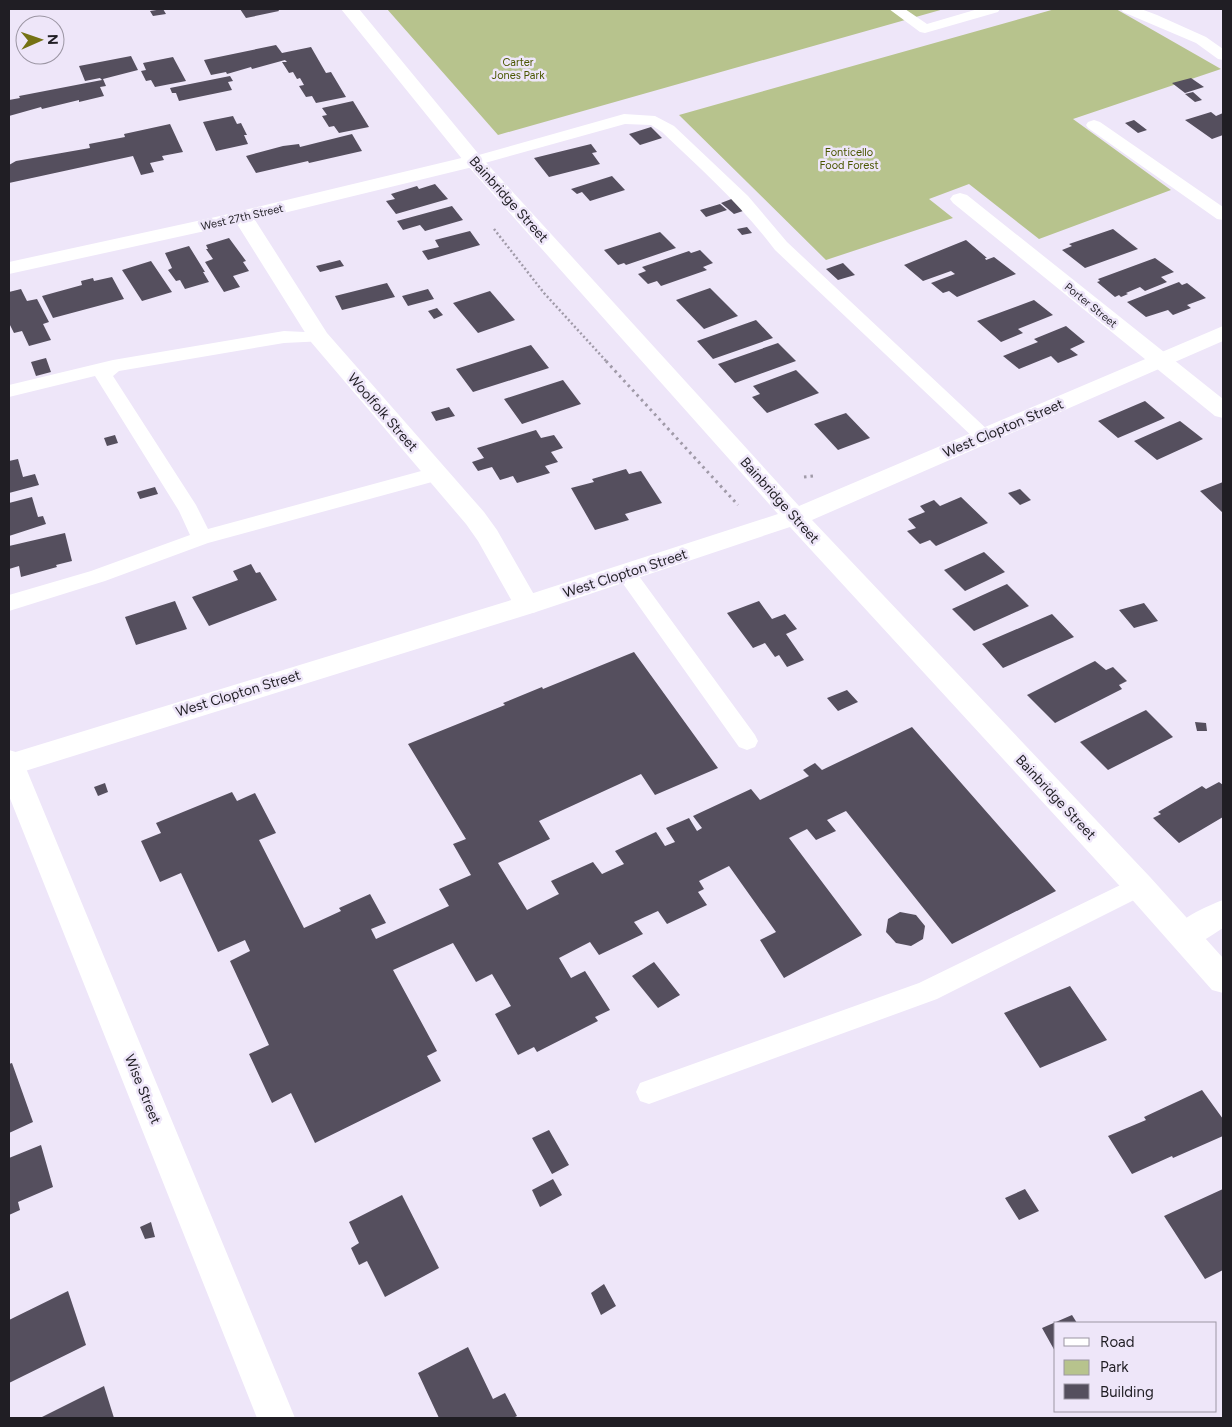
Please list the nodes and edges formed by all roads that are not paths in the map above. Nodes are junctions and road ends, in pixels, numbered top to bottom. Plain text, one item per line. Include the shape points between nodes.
1 (350, 9) edge
2 (896, 9) edge
3 (993, 9) edge
4 (1128, 9) edge
5 (1223, 56) edge
6 (1094, 125) dead end
7 (474, 161) junction
8 (960, 199) dead end
9 (1223, 216) edge
10 (243, 217) junction
11 (9, 268) edge
12 (1223, 333) edge
13 (319, 337) junction
14 (1160, 361) junction
15 (113, 366) junction
16 (9, 391) edge
17 (1223, 411) edge
18 (983, 436) junction
19 (436, 474) junction
20 (795, 517) junction
21 (202, 538) junction
22 (626, 572) junction
23 (9, 603) edge
24 (527, 605) junction
25 (747, 741) dead end
26 (9, 763) edge
27 (1139, 886) junction
28 (1223, 913) edge
29 (1184, 936) junction
30 (1223, 980) edge
31 (649, 1092) dead end
32 (276, 1418) edge

1 - 7 street, Bainbridge Street
2 - 3 lane via 925,29
4 - 5 lane via 1201,40
6 - 9 lane
7 - 10 street, West 27th Street
7 - 18 lane via 624,119 655,121 668,129 746,202 781,246
7 - 20 street, Bainbridge Street
8 - 14 street, Porter Street
10 - 11 street, West 27th Street
10 - 13 street, Woolfolk Street
12 - 14 street, West Clopton Street
13 - 15 lane via 284,337
13 - 19 street, Woolfolk Street
14 - 17 street, Porter Street
14 - 18 street, West Clopton Street
15 - 16 lane
15 - 21 lane via 103,376 190,510
18 - 20 street, West Clopton Street
19 - 21 lane
19 - 24 street, Woolfolk Street via 488,536
20 - 22 street, West Clopton Street
20 - 27 street, Bainbridge Street
21 - 23 lane via 107,573
22 - 24 street, West Clopton Street
22 - 25 lane
24 - 26 street, West Clopton Street
26 - 32 street, Wise Street
27 - 29 street, Bainbridge Street
27 - 31 lane via 928,991
28 - 29 street
29 - 30 street, Bainbridge Street

